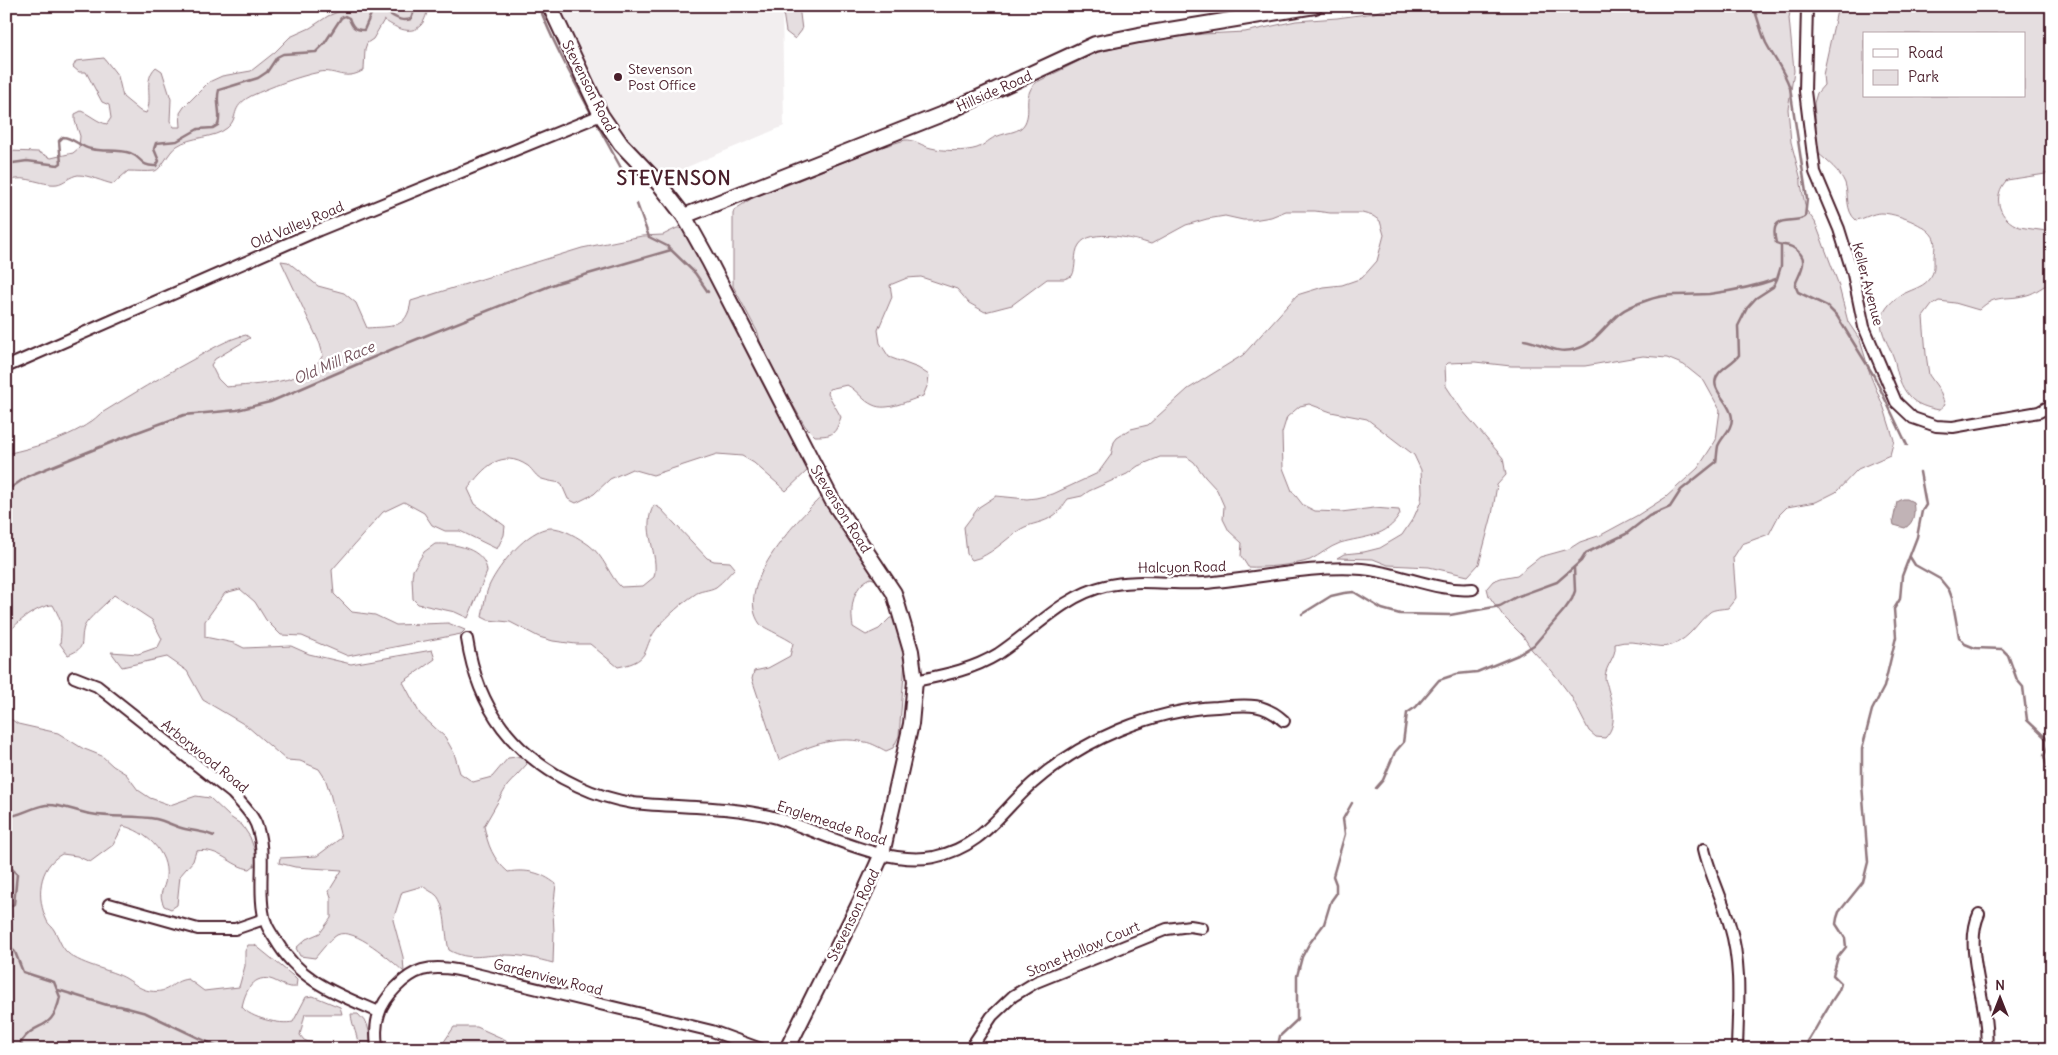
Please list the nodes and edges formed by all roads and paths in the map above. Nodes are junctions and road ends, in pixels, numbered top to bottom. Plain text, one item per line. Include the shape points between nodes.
1 (550, 6) edge
2 (1315, 6) edge
3 (1807, 6) edge
4 (601, 115) junction
5 (684, 216) junction
6 (6, 367) edge
7 (2052, 405) edge
8 (1473, 589) dead end
9 (467, 639) dead end
10 (74, 677) dead end
11 (915, 681) junction
12 (1284, 721) dead end
13 (1704, 848) dead end
14 (882, 854) junction
15 (108, 904) dead end
16 (1979, 914) dead end
17 (264, 919) junction
18 (1202, 928) dead end
19 (379, 1012) junction
20 (377, 1049) edge
21 (761, 1049) edge
22 (787, 1049) edge
23 (970, 1049) edge
24 (1736, 1049) edge
25 (1986, 1049) edge

1 - 4 street, Stevenson Road
2 - 5 street, Hillside Road via 1095,44 945,113
3 - 7 street, Keller Avenue via 1805,91 1815,172 1839,229 1864,327 1896,402 1913,418 1936,426 2039,412
4 - 5 street, Stevenson Road via 621,144
4 - 6 street, Old Valley Road via 319,230
5 - 11 street, Stevenson Road via 828,493 894,593 908,637
8 - 11 street, Halcyon Road via 1452,589 1364,569 1341,568 1206,582 1106,585 1071,600 1010,646 970,668
9 - 14 street, Englemeade Road via 478,683 500,725 534,762 560,778 608,798 776,818
10 - 17 street, Arborwood Road via 97,686 232,794 247,810 260,839
11 - 14 street, Stevenson Road via 911,724
12 - 14 street, Englemeade Road via 1273,710 1240,706 1186,711 1138,724 1066,759 1033,783 985,833 964,847 933,857
13 - 24 street via 1727,914 1738,959
14 - 22 street, Stevenson Road
15 - 17 street via 198,929 235,929
16 - 25 street via 1974,926 1974,948 1986,1018
17 - 19 street, Arborwood Road via 292,964 308,977 329,991
18 - 23 street, Stone Hollow Court via 1167,929 1036,982 1013,996 992,1016
19 - 20 street
19 - 21 street, Gardenview Road via 395,990 413,974 443,968 712,1030

